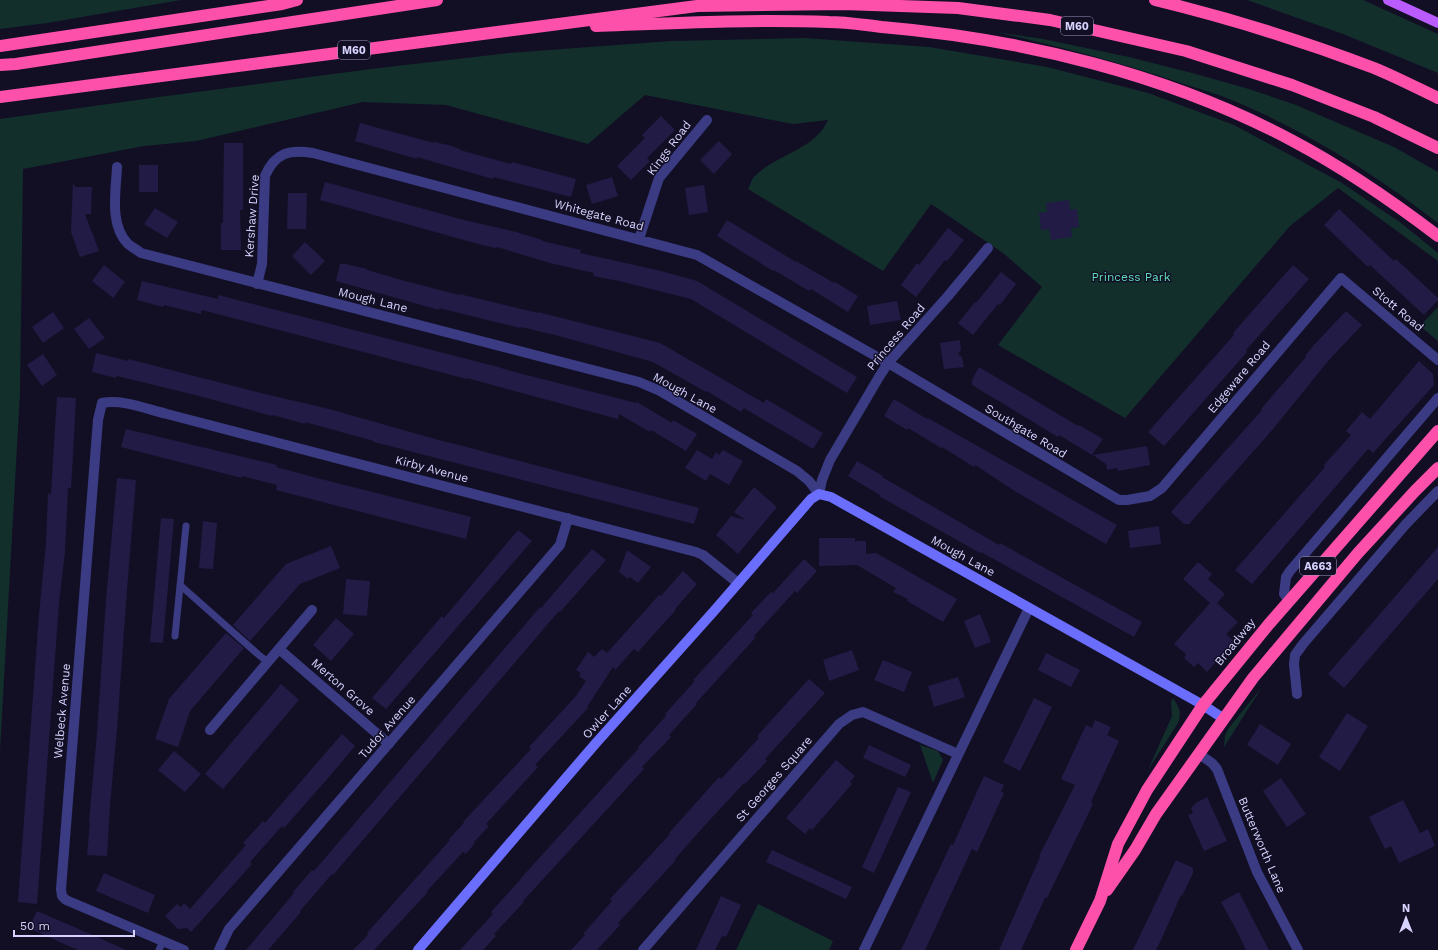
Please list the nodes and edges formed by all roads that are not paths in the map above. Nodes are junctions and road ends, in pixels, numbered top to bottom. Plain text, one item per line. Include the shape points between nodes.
1 (296, 0) edge
2 (436, 0) edge
3 (1155, 0) edge
4 (1388, 0) edge
5 (1438, 23) edge
6 (517, 29) junction
7 (0, 46) edge
8 (0, 65) edge
9 (6, 96) edge
10 (1438, 98) edge
11 (707, 120) dead end
12 (1438, 148) edge
13 (280, 155) joint
14 (117, 167) dead end
15 (1438, 236) edge
16 (639, 239) junction
17 (988, 248) dead end
18 (1341, 278) joint
19 (257, 284) junction
20 (1438, 360) edge
21 (888, 363) junction
22 (1438, 398) edge
23 (111, 402) joint
24 (1438, 431) edge
25 (1438, 468) edge
26 (1438, 491) edge
27 (1156, 492) joint
28 (819, 494) junction
29 (568, 518) junction
30 (186, 526) dead end
31 (738, 583) junction
32 (180, 585) junction
33 (1289, 600) junction
34 (1029, 608) junction
35 (312, 610) dead end
36 (175, 636) dead end
37 (279, 650) junction
38 (268, 662) junction
39 (1297, 694) dead end
40 (1203, 705) junction
41 (1224, 719) junction
42 (210, 730) dead end
43 (389, 744) junction
44 (958, 754) junction
45 (1199, 754) junction
46 (1100, 901) junction
47 (161, 946) edge
48 (184, 950) edge
49 (218, 950) edge
50 (418, 950) edge
51 (644, 950) edge
52 (864, 950) edge
53 (1076, 950) edge
54 (1298, 950) edge

1 - 7 highway
2 - 8 highway
3 - 10 highway via 1195,9 1289,39 1375,69
4 - 5 main road
6 - 9 highway, M60
6 - 12 highway, M60 via 704,6 842,4 958,8 1050,20 1186,51 1292,85 1374,117
6 - 15 highway via 756,20 832,22 927,31 994,41 1125,73 1189,94 1239,115 1291,140 1352,175
11 - 16 street, Kings Road via 659,178
13 - 16 street, Whitegate Road via 299,151 313,153
13 - 19 street, Kershaw Drive via 269,166 265,176 262,264
14 - 19 street, Mough Lane via 116,215 119,230 128,244 141,253
16 - 21 street, Whitegate Road via 697,255
17 - 21 street, Princess Road
18 - 20 street, Stott Road
18 - 27 street, Edgeware Road
19 - 28 street, Mough Lane via 639,382 660,391 797,471
21 - 27 street, Southgate Road via 1119,500 1150,496
21 - 28 street, Princess Road via 830,460
22 - 33 street via 1286,576 1284,594
23 - 29 street, Kirby Avenue via 160,412
23 - 47 street, Welbeck Avenue via 102,403 98,420 61,889 66,900
24 - 33 highway, Broadway / A663
25 - 41 highway, Broadway / A663 via 1358,554 1252,678
26 - 39 street via 1406,524 1295,655
28 - 31 street, Owler Lane via 811,498
28 - 34 street, Mough Lane via 831,497
29 - 31 street, Kirby Avenue via 696,552
29 - 43 street, Tudor Avenue via 560,545
30 - 32 lane
31 - 50 street, Owler Lane
32 - 36 lane
32 - 38 lane
33 - 40 highway, Broadway / A663
34 - 40 street, Mough Lane
34 - 44 street
35 - 37 street
37 - 38 street
37 - 43 street, Merton Grove
38 - 42 street
40 - 41 street, Mough Lane
40 - 46 highway, Broadway / A663 via 1147,790 1118,844
41 - 45 highway, Broadway / A663
43 - 49 street, Tudor Avenue via 229,929
44 - 51 street, St Georges Square via 862,712 852,715 839,724
44 - 52 street
45 - 46 highway, Broadway / A663 via 1156,814
45 - 54 street, Butterworth Lane via 1217,769 1257,872
46 - 53 highway, Broadway / A663
47 - 48 street, Welbeck Avenue

